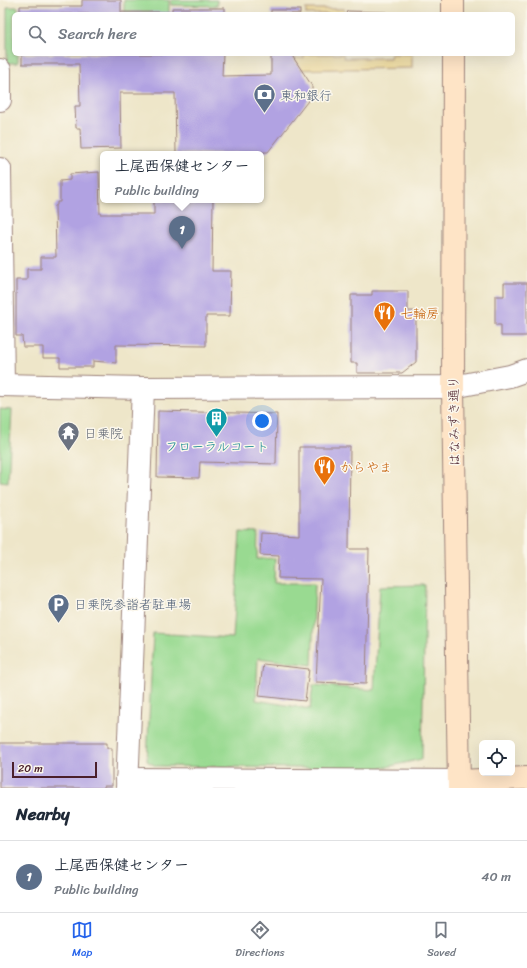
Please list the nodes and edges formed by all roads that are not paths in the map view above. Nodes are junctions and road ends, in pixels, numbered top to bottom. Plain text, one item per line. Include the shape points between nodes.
1 (454, 0) edge
2 (454, 12) edge
3 (454, 56) edge
4 (0, 70) edge
5 (0, 100) edge
6 (0, 169) edge
7 (527, 370) edge
8 (2, 385) edge
9 (453, 387) junction
10 (143, 388) junction
11 (527, 778) edge
12 (127, 784) edge
13 (280, 784) edge
14 (459, 784) edge

1 - 2 street
3 - 9 street, はなみずき通り
4 - 5 street
6 - 8 street
7 - 9 street via 510,376
8 - 10 street
9 - 10 street
9 - 14 street, はなみずき通り
10 - 12 street
11 - 14 street
12 - 13 street
13 - 14 street

